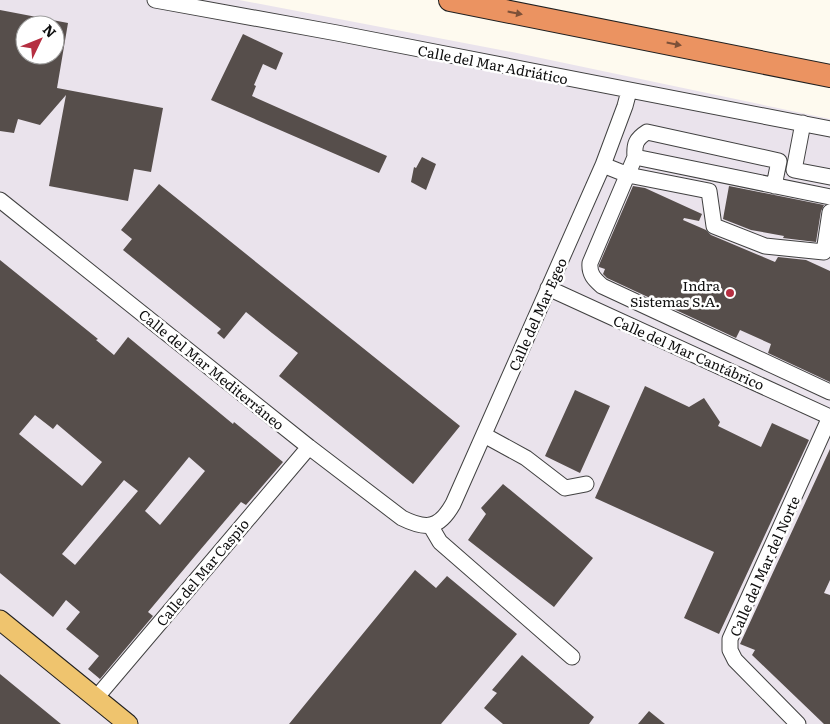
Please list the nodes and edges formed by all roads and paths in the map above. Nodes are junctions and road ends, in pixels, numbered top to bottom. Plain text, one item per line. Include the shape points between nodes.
1 (155, 0) edge
2 (450, 0) edge
3 (830, 76) edge
4 (629, 91) junction
5 (803, 123) junction
6 (830, 129) edge
7 (635, 157) junction
8 (603, 165) junction
9 (628, 175) junction
10 (830, 177) edge
11 (774, 186) junction
12 (830, 197) edge
13 (0, 200) edge
14 (830, 212) edge
15 (827, 254) edge
16 (548, 288) junction
17 (830, 392) edge
18 (830, 417) edge
19 (484, 435) junction
20 (309, 447) junction
21 (586, 484) dead end
22 (430, 526) junction
23 (2, 627) edge
24 (572, 657) dead end
25 (96, 698) junction
26 (128, 724) edge
27 (798, 724) edge

1 - 4 street, Calle del Mar Adriático
2 -> 3 highway
4 - 5 street, Calle del Mar Adriático
4 - 8 street, Calle del Mar Egeo
5 - 6 street, Calle del Mar Adriático
5 - 10 street via 794,170
7 - 9 street
7 - 11 street
7 - 11 street via 634,145 648,132 779,161
8 - 9 street
8 - 16 street, Calle del Mar Egeo
9 - 15 street via 709,191 714,226 756,243
9 - 17 street via 590,263 589,272 595,281
11 - 12 street
13 - 20 street, Calle del Mar Mediterráneo
14 - 15 street
16 - 18 street, Calle del Mar Cantábrico
16 - 19 street, Calle del Mar Egeo
18 - 27 street, Calle del Mar del Norte via 730,639 730,650 735,660
19 - 21 street via 526,458 565,488
19 - 22 street, Calle del Mar Egeo via 446,516
20 - 22 street, Calle del Mar Mediterráneo via 402,518 418,526
20 - 25 street, Calle del Mar Caspio
22 - 24 street via 440,542
23 - 25 main road
25 - 26 main road

